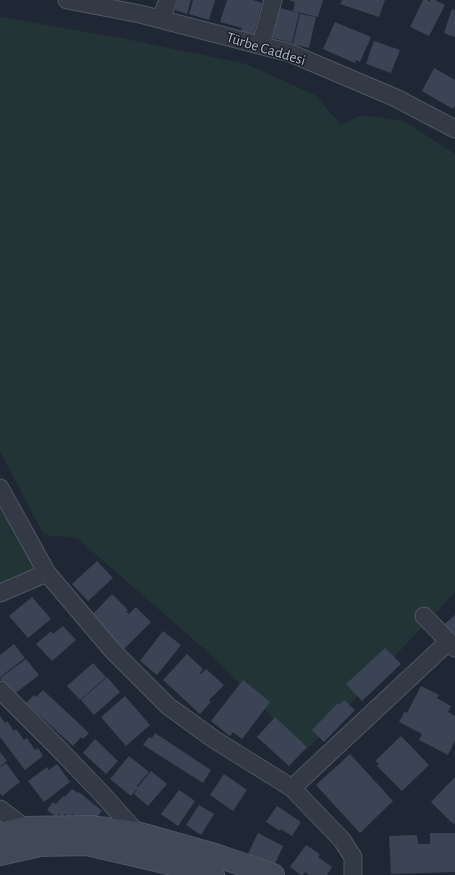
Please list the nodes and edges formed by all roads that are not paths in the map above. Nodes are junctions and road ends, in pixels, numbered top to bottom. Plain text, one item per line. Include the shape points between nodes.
1 (67, 0) edge
2 (168, 0) edge
3 (273, 0) edge
4 (161, 19) junction
5 (261, 45) junction
6 (455, 129) edge
7 (0, 488) edge
8 (47, 573) junction
9 (0, 593) edge
10 (424, 616) dead end
11 (452, 645) edge
12 (0, 690) edge
13 (292, 788) junction
14 (0, 809) edge
15 (25, 828) junction
16 (137, 833) junction
17 (0, 834) edge
18 (0, 854) edge
19 (213, 875) edge
20 (274, 875) edge
21 (353, 875) edge

1 - 4 street, Türbe Caddesi
2 - 4 street
3 - 5 street
4 - 5 street, Türbe Caddesi
5 - 6 street, Türbe Caddesi via 290,53 396,98
7 - 8 street
8 - 9 street
8 - 13 street via 113,651 168,706 215,740
10 - 11 street
11 - 13 street
12 - 16 street
13 - 21 street via 342,840 353,857
14 - 15 street
15 - 16 main road via 90,827
15 - 17 main road
16 - 20 main road
18 - 19 main road via 40,845 88,844

